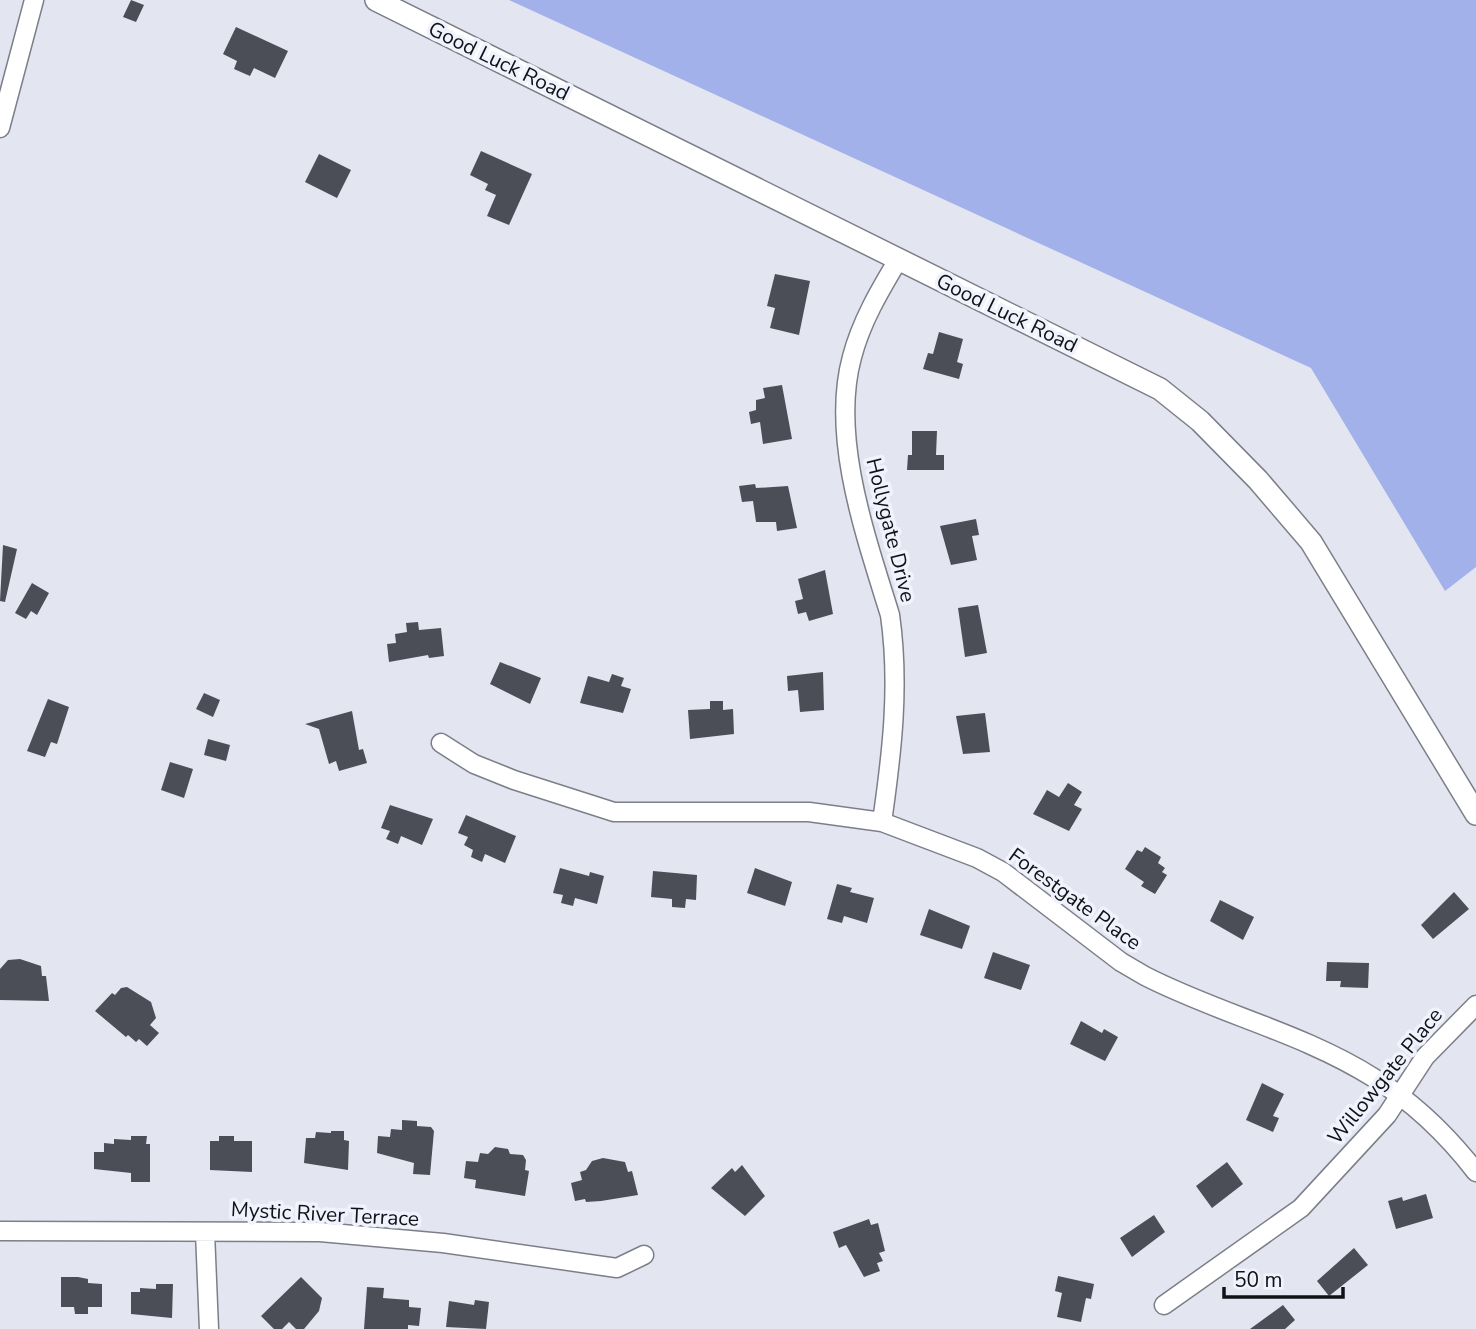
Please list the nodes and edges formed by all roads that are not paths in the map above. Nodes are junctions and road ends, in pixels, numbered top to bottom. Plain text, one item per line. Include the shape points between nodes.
1 (34, 0) edge
2 (376, 0) edge
3 (0, 128) edge
4 (898, 260) junction
5 (441, 743) dead end
6 (1476, 814) edge
7 (882, 822) junction
8 (1476, 1005) edge
9 (1400, 1095) junction
10 (1476, 1172) edge
11 (0, 1231) edge
12 (205, 1232) junction
13 (644, 1255) dead end
14 (1164, 1305) dead end
15 (209, 1329) edge

1 - 3 street
2 - 4 street, Good Luck Road
4 - 6 street, Good Luck Road via 1124,369 1160,389 1200,421 1311,542
4 - 7 street, Hollygate Drive via 852,356 844,407 851,468 893,639 895,730
5 - 7 street, Forestgate Place via 474,764 514,780 614,812 809,812
7 - 9 street, Forestgate Place via 1003,872 1144,976 1318,1049
8 - 9 street, Willowgate Place via 1425,1057
9 - 10 street, Forestgate Place
9 - 14 street, Willowgate Place via 1301,1208
11 - 12 street, Mystic River Terrace
12 - 13 street, Mystic River Terrace via 320,1232 429,1241 617,1268
12 - 15 street

